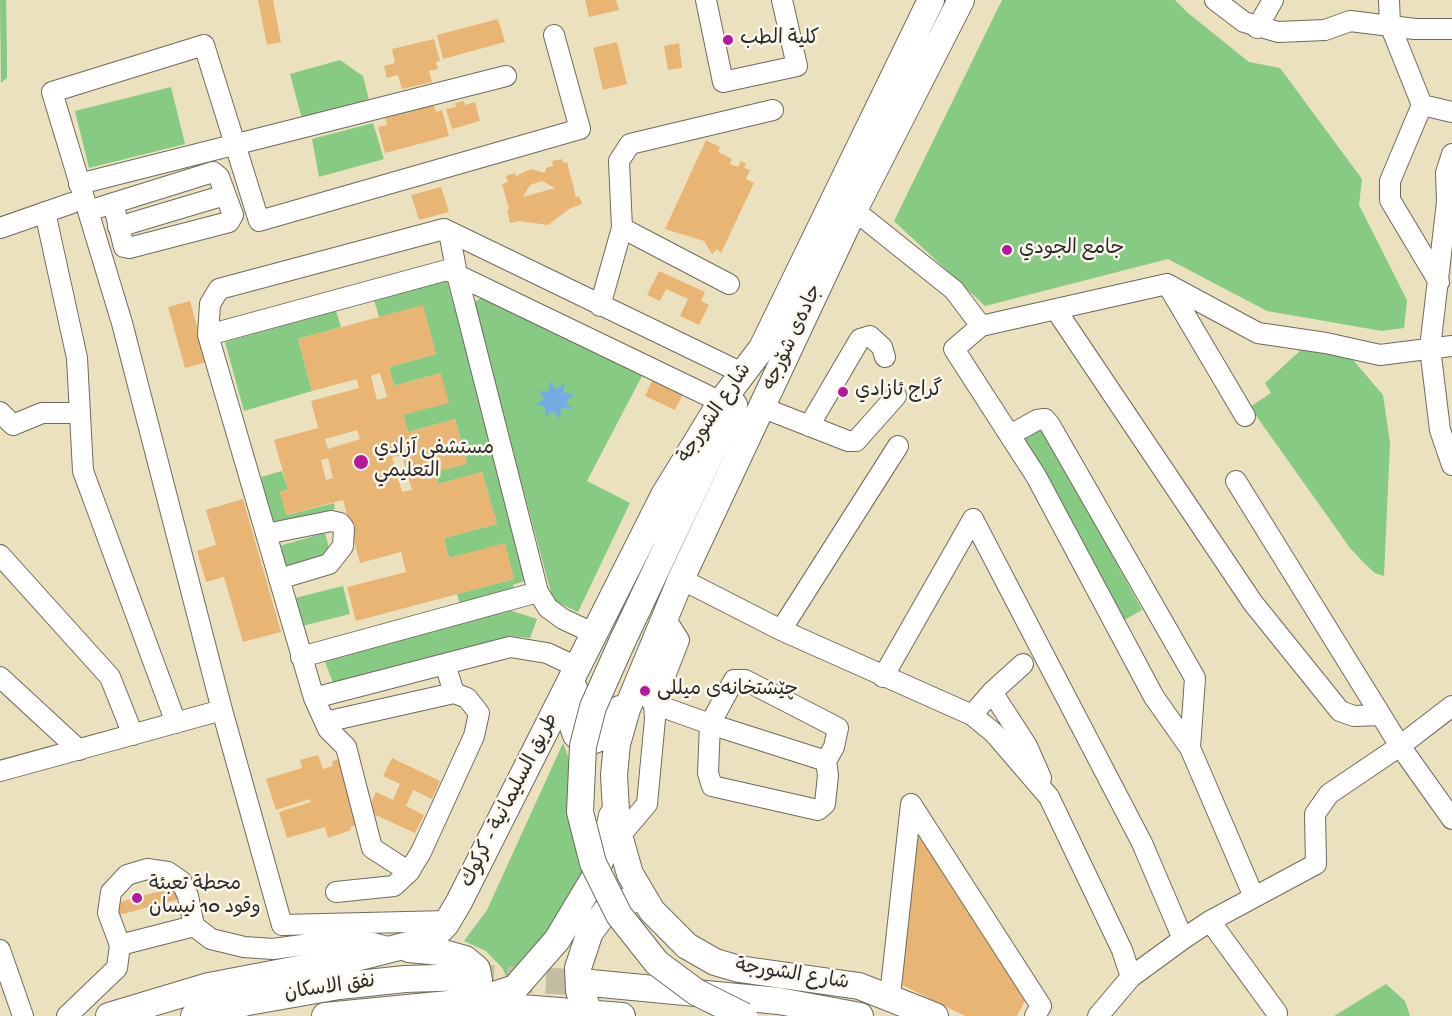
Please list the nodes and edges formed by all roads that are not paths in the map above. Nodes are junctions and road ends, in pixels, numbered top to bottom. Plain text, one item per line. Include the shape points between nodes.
1 (706, 0) edge
2 (782, 0) edge
3 (931, 0) edge
4 (961, 0) edge
5 (1215, 0) edge
6 (1273, 0) edge
7 (1389, 0) edge
8 (1390, 25) junction
9 (1257, 28) junction
10 (1415, 29) junction
11 (1452, 29) edge
12 (554, 35) dead end
13 (506, 76) dead end
14 (1412, 81) junction
15 (1422, 105) junction
16 (772, 110) dead end
17 (1452, 111) edge
18 (236, 145) junction
19 (1452, 154) edge
20 (80, 184) junction
21 (113, 203) junction
22 (80, 207) junction
23 (854, 210) junction
24 (45, 212) junction
25 (0, 228) edge
26 (622, 228) junction
27 (449, 232) junction
28 (456, 274) junction
29 (1439, 282) junction
30 (729, 284) dead end
31 (1167, 284) junction
32 (575, 294) junction
33 (600, 306) junction
34 (1056, 310) junction
35 (561, 324) junction
36 (981, 326) junction
37 (208, 335) junction
38 (1452, 346) edge
39 (684, 348) junction
40 (762, 348) junction
41 (1430, 348) junction
42 (885, 357) dead end
43 (742, 374) junction
44 (669, 376) junction
45 (896, 396) dead end
46 (721, 402) junction
47 (761, 407) junction
48 (0, 412) edge
49 (80, 413) junction
50 (1245, 416) dead end
51 (809, 426) junction
52 (1010, 435) junction
53 (898, 446) dead end
54 (1452, 465) edge
55 (1236, 481) dead end
56 (266, 534) junction
57 (0, 555) edge
58 (279, 579) junction
59 (681, 579) junction
60 (538, 592) junction
61 (665, 618) junction
62 (781, 630) junction
63 (595, 634) junction
64 (301, 657) junction
65 (445, 664) junction
66 (1023, 664) dead end
67 (579, 667) junction
68 (883, 677) junction
69 (0, 678) edge
70 (637, 680) junction
71 (992, 692) junction
72 (454, 693) junction
73 (314, 698) junction
74 (654, 704) junction
75 (1452, 706) edge
76 (222, 710) junction
77 (972, 715) junction
78 (1381, 715) junction
79 (325, 722) junction
80 (176, 723) junction
81 (710, 724) junction
82 (133, 735) junction
83 (1400, 746) junction
84 (1190, 748) junction
85 (79, 750) junction
86 (826, 761) junction
87 (0, 771) edge
88 (1050, 797) junction
89 (615, 801) junction
90 (1452, 819) edge
91 (619, 837) junction
92 (408, 872) junction
93 (336, 892) dead end
94 (1254, 897) junction
95 (642, 898) junction
96 (192, 921) junction
97 (1210, 921) junction
98 (442, 927) junction
99 (1183, 939) junction
100 (119, 940) junction
101 (354, 940) junction
102 (392, 948) junction
103 (0, 950) edge
104 (468, 977) tunnel mouth
105 (1131, 977) junction
106 (591, 983) tunnel mouth
107 (890, 996) junction
108 (459, 1003) junction
109 (428, 1005) junction
110 (1277, 1013) dead end
111 (607, 1015) edge
112 (23, 1016) edge
113 (67, 1016) edge
114 (109, 1016) edge
115 (194, 1016) edge
116 (325, 1016) edge
117 (744, 1016) edge
118 (860, 1016) edge
119 (935, 1016) edge
120 (1035, 1016) edge
121 (1098, 1016) edge

1 - 2 street via 723,82 797,66
3 - 40 main road, شارع الشورجة
4 - 23 main road, جادەی شۆرجە
5 - 9 street
6 - 9 street
7 - 8 street
8 - 9 street via 1350,21 1325,30
8 - 10 street
8 - 14 street
10 - 11 street
10 - 14 street
12 - 18 street via 580,129 259,221
13 - 18 street
14 - 15 street
15 - 17 street
15 - 29 street via 1390,182 1390,200
16 - 26 street via 630,144 619,161
18 - 20 street
18 - 20 street via 204,45 52,92
19 - 29 street via 1446,173
20 - 22 street
21 - 21 street via 213,172 219,177 225,195 118,227
21 - 22 street
22 - 24 street
22 - 76 street via 122,323
23 - 36 street via 954,290
23 - 47 main road, جادەی شۆرجە
24 - 25 street
24 - 49 street via 77,358
26 - 30 street
26 - 33 street
27 - 28 street
27 - 32 street
27 - 37 street via 444,229 219,289 210,304
28 - 35 street
28 - 37 street via 447,270
28 - 60 street
29 - 41 street
31 - 34 street
31 - 41 street via 1258,333 1380,355
31 - 50 street
32 - 33 street
32 - 35 street
33 - 39 street
34 - 36 street
34 - 78 street via 1253,603 1340,711 1347,716
35 - 44 street
36 - 52 street via 954,349
37 - 56 street
38 - 41 street
39 - 43 street
39 - 44 street
40 - 43 main road, شارع الشورجة
40 - 117 main road, bridge via 593,707 582,753 580,812 593,863 619,915 657,963 696,992
41 - 54 street via 1441,436
42 - 51 street via 870,336 860,339
43 - 46 main road, شارع الشورجة
44 - 46 street
45 - 51 street via 856,441
46 - 63 main road, شارع الشورجة via 664,495
47 - 51 street
47 - 59 main road, جادەی شۆرجە
48 - 49 street via 13,425 42,412
49 - 80 street via 83,471
52 - 84 street via 1036,476 1154,697
52 - 84 street via 1037,420 1045,419 1050,425 1195,678
53 - 62 street
55 - 78 street
56 - 58 street
56 - 58 street via 331,521 340,522 345,528 343,546 329,564
57 - 82 street via 110,677
58 - 64 street
59 - 61 main road, جادەی شۆرجە
59 - 62 street
60 - 63 street via 548,608 563,620
60 - 64 street
61 - 70 main road, جادەی شۆرجە
61 - 74 street via 679,640
62 - 68 street
63 - 67 main road, شارع الشورجة
64 - 73 street
65 - 67 street via 510,647 547,653
65 - 72 street
65 - 73 street
66 - 71 street
67 - 70 main road via 570,712 574,730 582,740 592,741 606,733
67 - 98 main road, طريق السليمانية - كركوك
68 - 77 street
68 - 99 street via 973,519 1142,843
69 - 85 street
70 - 74 street
70 - 89 main road, شارع الشورجة via 617,744
71 - 77 street
71 - 88 street via 1027,746
72 - 79 street
72 - 92 street via 466,698 479,713 474,736 422,852
73 - 79 street
74 - 81 street
74 - 91 street via 647,804
75 - 83 street
76 - 80 street
76 - 101 street via 282,925
77 - 88 street via 994,733
78 - 83 street
79 - 92 street via 346,747 372,849
80 - 82 street
81 - 86 street
81 - 86 street via 734,680 745,680 838,728
81 - 86 street via 708,773 712,786 818,810 825,804
82 - 85 street
83 - 90 street
83 - 94 street via 1329,794 1315,814 1316,864
84 - 94 street
85 - 87 street
88 - 105 street
89 - 91 main road, شارع الشورجة
89 - 108 main road via 596,873 547,953 507,993
91 - 95 main road, شارع الشورجة
92 - 93 street via 394,886
94 - 97 street
95 - 107 main road, شارع الشورجة via 678,939 715,962 765,974 843,982
95 - 111 main road via 619,903 606,911 585,942 578,968 579,991 585,1002
96 - 100 street
96 - 100 street via 185,888 175,876 153,868 142,870 127,875 111,892 108,913
96 - 101 street via 212,939 256,948
97 - 99 street
97 - 110 street
98 - 101 street
98 - 102 main road via 423,941
99 - 105 street
100 - 113 street via 117,968
101 - 102 main road
101 - 114 main road
102 - 109 main road via 451,954 477,969 479,983 472,994
103 - 112 street
104 - 115 main road, نفق الاسكان via 339,986
105 - 121 street
106 - 118 main road via 771,1000
107 - 119 main road, شارع الشورجة
107 - 120 street via 911,804 1041,1006
108 - 109 main road
108 - 111 main road
109 - 116 main road

